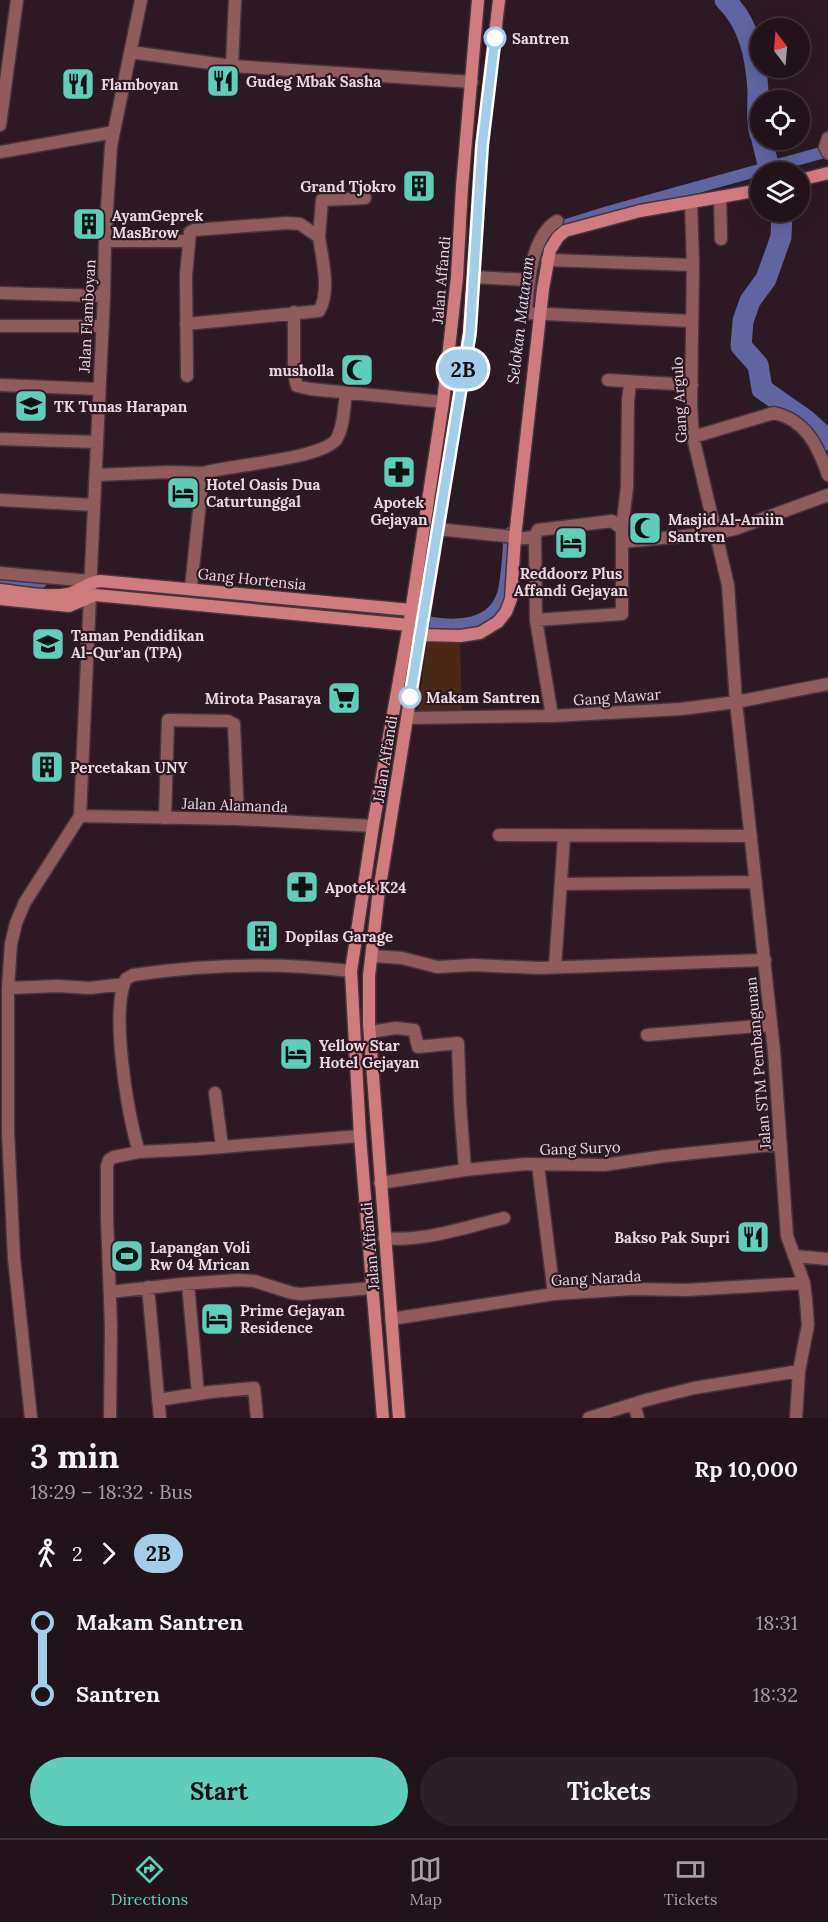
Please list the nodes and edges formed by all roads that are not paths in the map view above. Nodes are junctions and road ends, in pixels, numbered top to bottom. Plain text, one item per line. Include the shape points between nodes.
1 (17, 0) edge
2 (141, 0) edge
3 (235, 0) edge
4 (478, 0) edge
5 (499, 0) edge
6 (131, 52) junction
7 (232, 66) junction
8 (472, 82) junction
9 (0, 125) edge
10 (114, 132) junction
11 (0, 152) edge
12 (828, 174) edge
13 (810, 178) edge
14 (750, 192) edge
15 (364, 198) dead end
16 (720, 198) junction
17 (691, 202) junction
18 (556, 221) dead end
19 (319, 237) junction
20 (721, 239) dead end
21 (105, 241) junction
22 (188, 241) junction
23 (547, 260) junction
24 (693, 265) junction
25 (457, 277) junction
26 (473, 277) junction
27 (529, 280) junction
28 (0, 293) edge
29 (105, 296) junction
30 (294, 312) junction
31 (535, 314) junction
32 (691, 321) junction
33 (186, 324) junction
34 (0, 326) edge
35 (103, 326) junction
36 (187, 376) dead end
37 (608, 380) dead end
38 (630, 382) junction
39 (692, 385) junction
40 (0, 386) edge
41 (99, 389) junction
42 (346, 393) junction
43 (443, 402) junction
44 (693, 437) junction
45 (0, 439) edge
46 (96, 442) junction
47 (203, 473) junction
48 (96, 475) junction
49 (828, 475) edge
50 (828, 495) edge
51 (0, 501) edge
52 (94, 505) junction
53 (437, 529) junction
54 (715, 533) junction
55 (622, 535) junction
56 (512, 537) junction
57 (535, 537) junction
58 (0, 573) edge
59 (90, 586) junction
60 (191, 588) junction
61 (0, 590) edge
62 (0, 599) edge
63 (411, 610) junction
64 (537, 620) junction
65 (409, 625) junction
66 (422, 632) junction
67 (828, 684) edge
68 (736, 702) junction
69 (552, 716) junction
70 (407, 718) junction
71 (81, 816) junction
72 (165, 818) junction
73 (238, 819) junction
74 (373, 826) junction
75 (389, 828) junction
76 (499, 835) dead end
77 (751, 836) junction
78 (564, 837) junction
79 (756, 882) junction
80 (561, 885) junction
81 (372, 956) junction
82 (765, 960) junction
83 (555, 967) junction
84 (351, 970) junction
85 (124, 984) junction
86 (8, 988) junction
87 (771, 1025) junction
88 (354, 1026) junction
89 (369, 1028) junction
90 (647, 1035) dead end
91 (215, 1093) dead end
92 (360, 1136) junction
93 (781, 1144) junction
94 (222, 1146) junction
95 (139, 1152) junction
96 (538, 1165) junction
97 (465, 1170) junction
98 (380, 1183) junction
99 (504, 1218) dead end
100 (384, 1238) junction
101 (794, 1256) junction
102 (823, 1259) edge
103 (800, 1269) junction
104 (804, 1283) junction
105 (188, 1284) junction
106 (148, 1287) junction
107 (372, 1288) junction
108 (110, 1292) junction
109 (554, 1294) junction
110 (391, 1319) junction
111 (799, 1371) junction
112 (198, 1394) junction
113 (158, 1400) junction
114 (634, 1404) junction
115 (31, 1418) edge
116 (110, 1418) edge
117 (160, 1418) edge
118 (257, 1418) edge
119 (383, 1418) edge
120 (399, 1418) edge
121 (589, 1418) edge
122 (638, 1418) edge
123 (796, 1418) edge

1 - 9 street
2 - 6 street, Jalan Flamboyan
3 - 7 street
4 - 8 main road, Jalan Affandi
5 - 26 main road, Jalan Affandi via 482,146
6 - 7 street
6 - 10 street, Jalan Flamboyan
7 - 8 street
8 - 25 main road, Jalan Affandi
10 - 11 street
10 - 21 street, Jalan Flamboyan
12 - 13 main road
14 - 16 main road
15 - 19 street via 322,200
16 - 17 main road
16 - 20 street
17 - 23 main road via 570,229 558,237
17 - 24 street, Gang Argulo
18 - 27 street via 542,235
19 - 22 street via 300,224 287,223 194,230
19 - 30 street via 323,305 320,311
21 - 22 street
21 - 29 street, Jalan Flamboyan
22 - 33 street
23 - 24 street
23 - 31 main road
24 - 32 street, Gang Argulo
25 - 26 main road
25 - 43 main road, Jalan Affandi
26 - 27 street
26 - 53 main road, Jalan Affandi via 470,333
27 - 31 street
28 - 29 street
29 - 35 street, Jalan Flamboyan
30 - 33 street
30 - 42 street via 297,386
31 - 32 street
31 - 56 main road
32 - 39 street, Gang Argulo
33 - 36 street
34 - 35 street
35 - 41 street, Jalan Flamboyan
37 - 38 street
38 - 39 street
38 - 55 street
39 - 44 street, Gang Argulo
40 - 41 street
41 - 46 street, Jalan Flamboyan
42 - 43 street
42 - 47 street via 337,439 326,448
43 - 63 main road, Jalan Affandi
44 - 49 street via 774,413 786,416 812,438
44 - 54 street, Gang Argulo
45 - 46 street
46 - 48 street, Jalan Flamboyan
47 - 48 street
47 - 60 street
48 - 52 street, Jalan Flamboyan
50 - 54 street
51 - 52 street
52 - 59 street, Jalan Flamboyan
53 - 56 street
53 - 66 main road, Jalan Affandi
54 - 55 street
54 - 68 street, Gang Argulo via 728,585
55 - 57 street via 612,521 538,530
55 - 64 street via 622,614
56 - 57 street
56 - 66 main road via 511,599 498,621 480,633 460,636
57 - 64 street
58 - 59 street
59 - 60 main road, Gang Hortensia via 100,581
59 - 61 main road via 64,594
59 - 62 main road via 69,606
59 - 65 main road, Gang Hortensia
59 - 71 street, Jalan Flamboyan
60 - 63 main road, Gang Hortensia
63 - 65 main road, Jalan Affandi
64 - 69 street
65 - 74 main road, Jalan Affandi
66 - 70 main road, Jalan Affandi
67 - 68 street, Gang Mawar
68 - 69 street, Gang Mawar
68 - 77 street, Jalan STM Pembangunan
69 - 70 street, Gang Mawar
70 - 75 main road, Jalan Affandi
71 - 72 street, Jalan Alamanda
71 - 86 street via 25,902 16,923
72 - 73 street, Jalan Alamanda
72 - 73 street via 168,720 234,724
73 - 74 street, Jalan Alamanda
74 - 75 street, Jalan Alamanda
74 - 84 main road, Jalan Affandi
75 - 81 main road, Jalan Affandi
76 - 78 street
77 - 78 street
77 - 79 street, Jalan STM Pembangunan
78 - 80 street
79 - 80 street
79 - 82 street, Jalan STM Pembangunan
80 - 83 street
81 - 83 street via 402,958 437,967
81 - 89 main road, Jalan Affandi
82 - 83 street
82 - 87 street, Jalan STM Pembangunan
84 - 85 street via 211,965 133,975
84 - 88 main road, Jalan Affandi
85 - 86 street
85 - 95 street via 120,1007 124,1075
86 - 115 street via 8,1132 14,1258
87 - 90 street
87 - 93 street, Jalan STM Pembangunan
88 - 89 main road
88 - 92 main road, Jalan Affandi
89 - 97 street via 414,1030 418,1047 458,1043
89 - 98 main road, Jalan Affandi
91 - 94 street
92 - 94 street
92 - 107 main road, Jalan Affandi
93 - 96 street, Gang Suryo via 604,1165
93 - 101 street, Jalan STM Pembangunan via 787,1236
94 - 95 street
95 - 108 street via 114,1157 107,1166
96 - 97 street, Gang Suryo
96 - 109 street
97 - 98 street, Gang Suryo
98 - 100 main road, Jalan Affandi
99 - 100 street via 402,1240
100 - 110 main road, Jalan Affandi
101 - 102 street
101 - 103 street, Jalan STM Pembangunan
102 - 103 street
103 - 104 street, Jalan STM Pembangunan
104 - 109 street, Gang Narada
104 - 111 street, Jalan STM Pembangunan via 808,1325
105 - 106 street
105 - 107 street via 254,1281 301,1294
105 - 112 street
106 - 108 street
106 - 113 street
107 - 119 main road, Jalan Affandi
108 - 116 street
109 - 110 street, Gang Narada
110 - 120 main road, Jalan Affandi
111 - 114 street via 694,1388
111 - 123 street, Jalan STM Pembangunan
112 - 113 street
112 - 118 street via 254,1388
113 - 117 street
114 - 121 street
114 - 122 street

